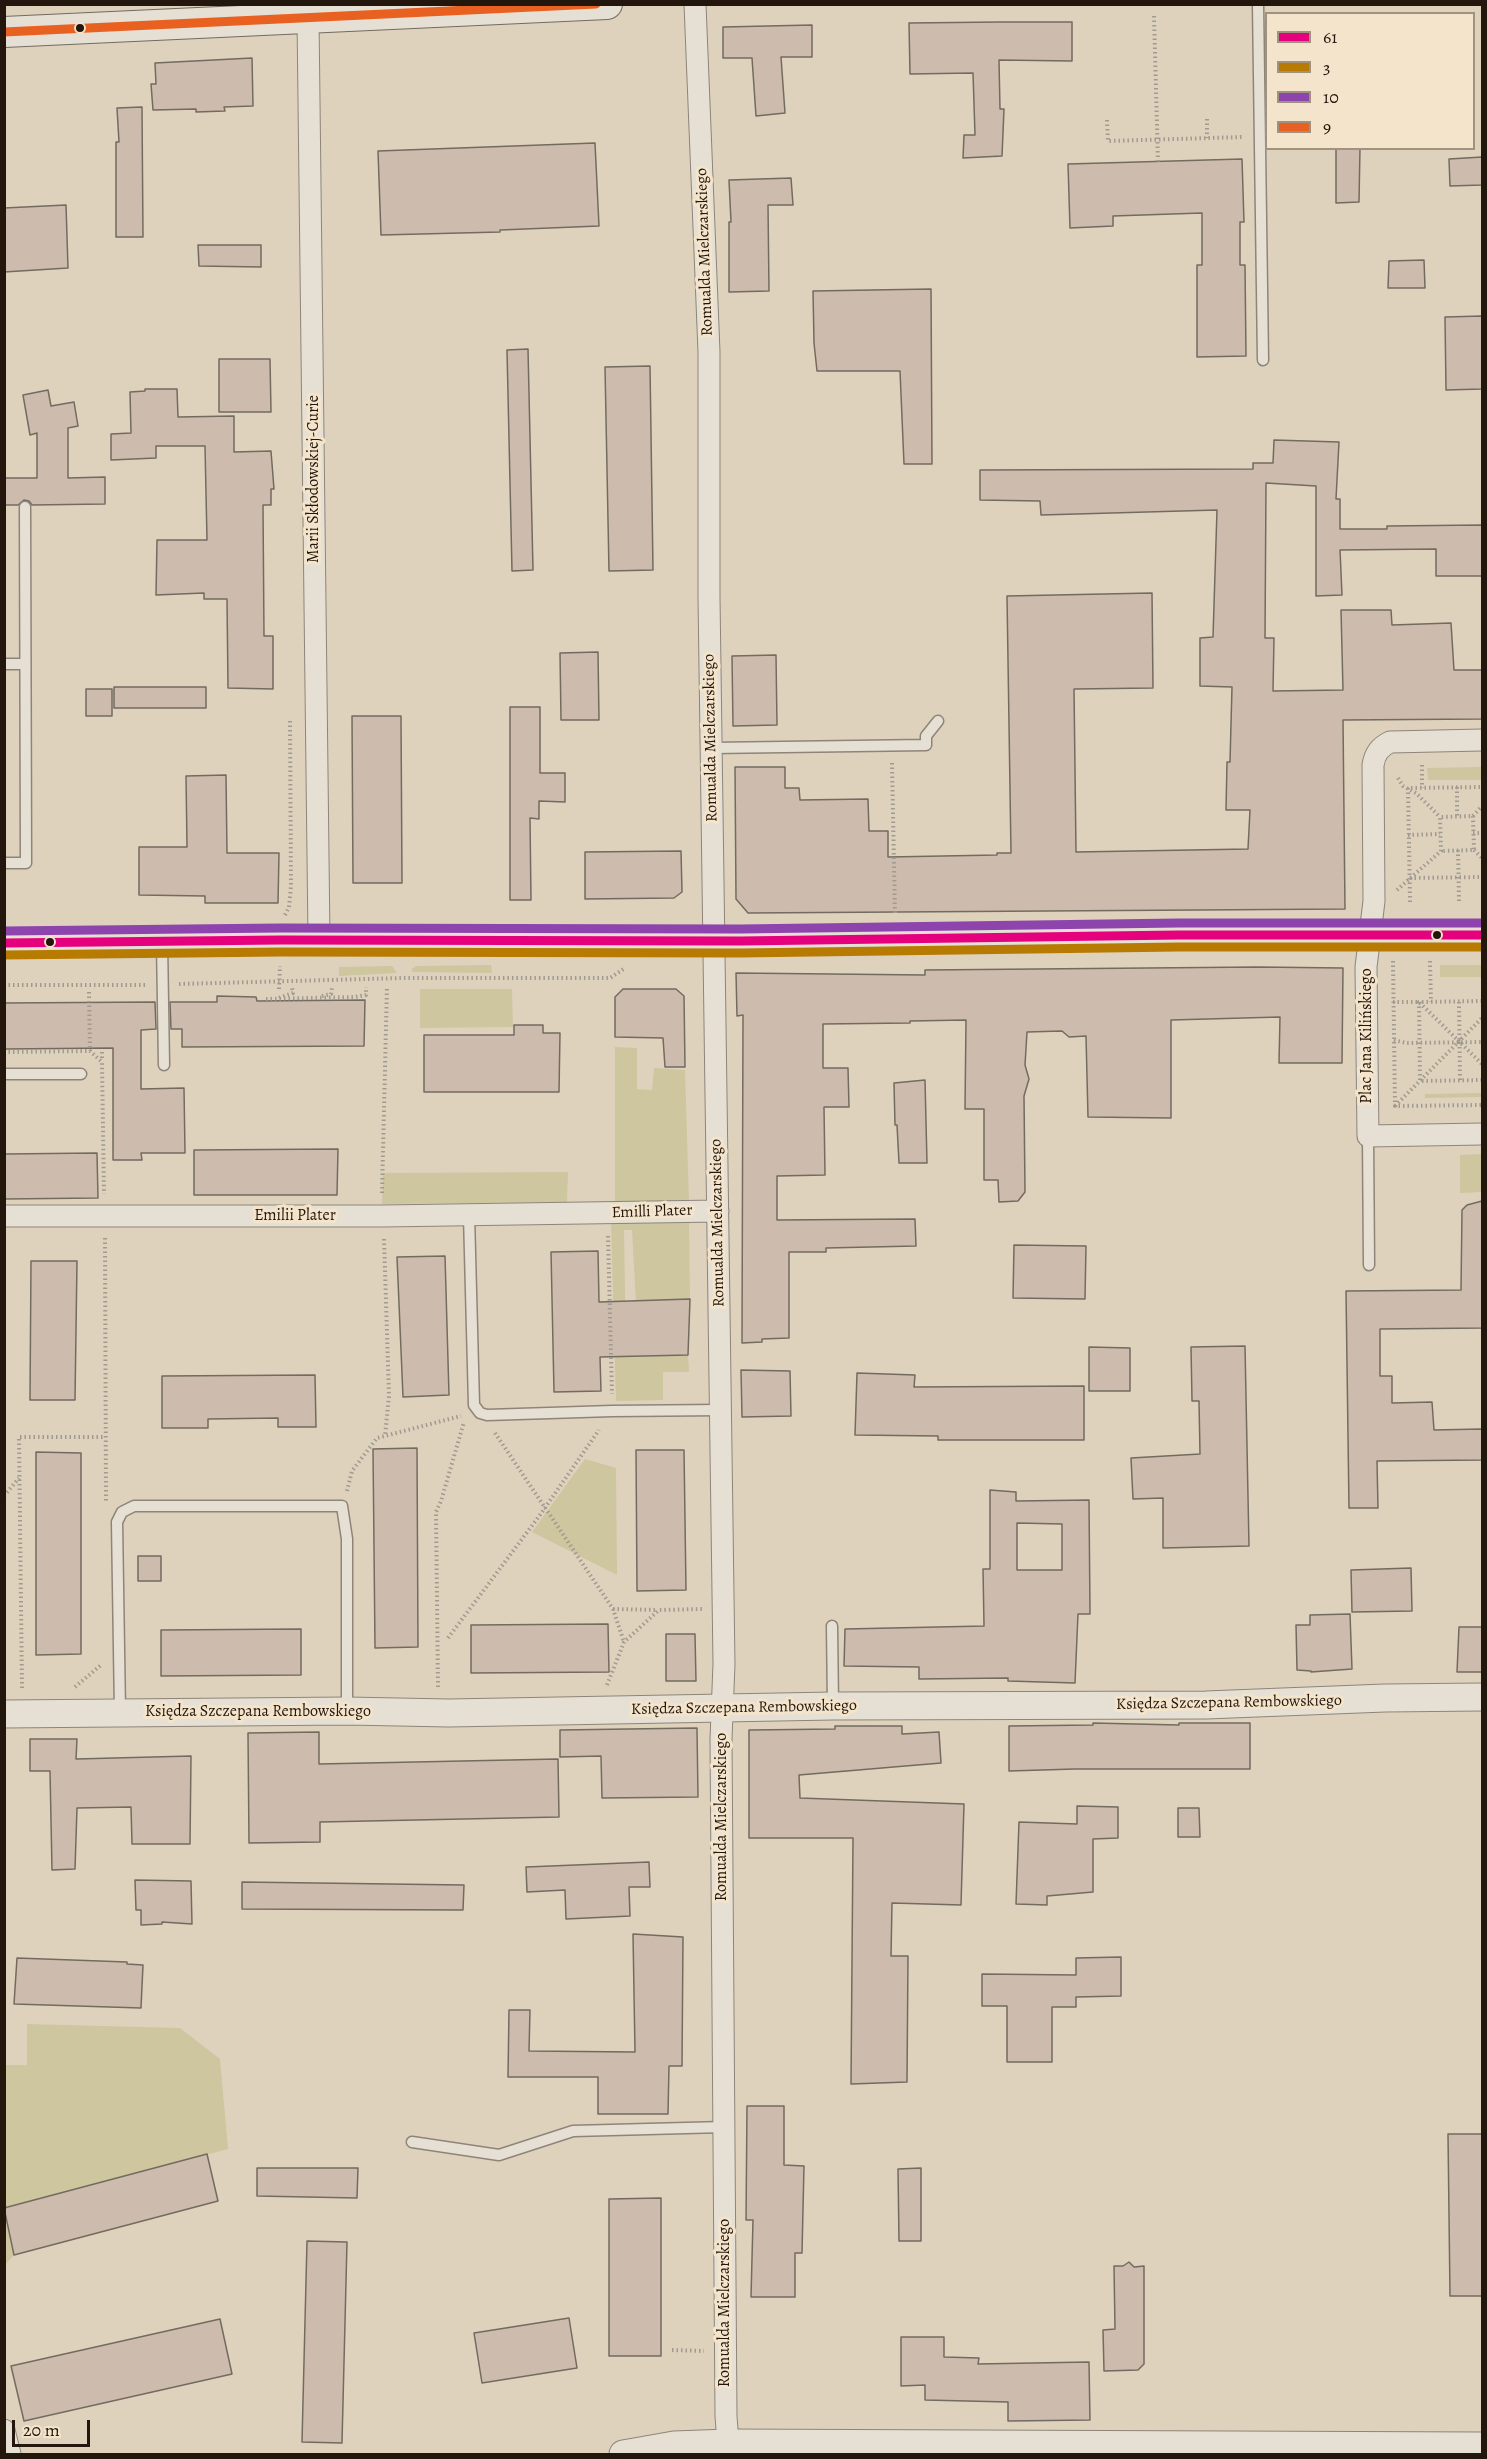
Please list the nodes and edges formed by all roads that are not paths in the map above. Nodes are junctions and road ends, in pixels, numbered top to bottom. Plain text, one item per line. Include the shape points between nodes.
1 (607, 4) edge
2 (695, 4) edge
3 (1257, 4) edge
4 (308, 17) junction
5 (4, 32) edge
6 (1263, 360) dead end
7 (25, 507) dead end
8 (4, 664) edge
9 (25, 664) junction
10 (938, 721) dead end
11 (1482, 740) edge
12 (712, 747) junction
13 (4, 863) edge
14 (1370, 935) junction
15 (1482, 935) edge
16 (319, 940) junction
17 (714, 940) junction
18 (162, 942) junction
19 (4, 943) edge
20 (164, 1065) dead end
21 (4, 1074) edge
22 (81, 1074) dead end
23 (1482, 1134) edge
24 (1368, 1136) junction
25 (718, 1211) junction
26 (586, 1214) joint
27 (469, 1215) junction
28 (4, 1216) edge
29 (1369, 1265) dead end
30 (721, 1410) junction
31 (832, 1626) dead end
32 (1482, 1697) edge
33 (13, 1706) edge
34 (833, 1706) junction
35 (722, 1709) junction
36 (347, 1711) junction
37 (120, 1713) junction
38 (724, 2127) junction
39 (412, 2142) dead end
40 (4, 2430) edge
41 (728, 2443) junction
42 (1482, 2446) edge
43 (10, 2454) edge
44 (623, 2454) edge

1 - 4 main road
2 - 12 street, Romualda Mielczarskiego via 709,352
3 - 6 lane
4 - 5 main road
4 - 16 street, Marii Skłodowskiej-Curie
7 - 9 lane
8 - 9 lane
9 - 13 lane via 26,863
10 - 12 lane via 926,736 926,745
11 - 14 street, Plac Jana Kilińskiego via 1390,742 1377,752 1373,765 1374,901
12 - 17 street, Romualda Mielczarskiego
14 - 15 street
14 - 17 street
14 - 24 street, Plac Jana Kilińskiego via 1366,967
16 - 17 street
16 - 18 street
17 - 25 street, Romualda Mielczarskiego
18 - 19 street
18 - 20 lane
21 - 22 lane
23 - 24 street
24 - 29 lane
25 - 26 street, Emilli Plater
25 - 30 street, Romualda Mielczarskiego
26 - 27 street, Emilii Plater
27 - 28 street, Emilii Plater via 382,1210 105,1210
27 - 30 lane via 476,1409 487,1415
30 - 35 street, Romualda Mielczarskiego
31 - 34 lane
32 - 34 street, Księdza Szczepana Rembowskiego via 1206,1705
33 - 37 street, Księdza Szczepana Rembowskiego
34 - 35 street, Księdza Szczepana Rembowskiego
35 - 36 street, Księdza Szczepana Rembowskiego
35 - 38 street, Romualda Mielczarskiego
36 - 37 street, Księdza Szczepana Rembowskiego
36 - 37 lane via 347,1539 342,1506 134,1506 122,1512 117,1522
38 - 39 lane via 573,2131 499,2155
38 - 41 street, Romualda Mielczarskiego
40 - 43 street
41 - 42 street
41 - 44 street via 674,2445

